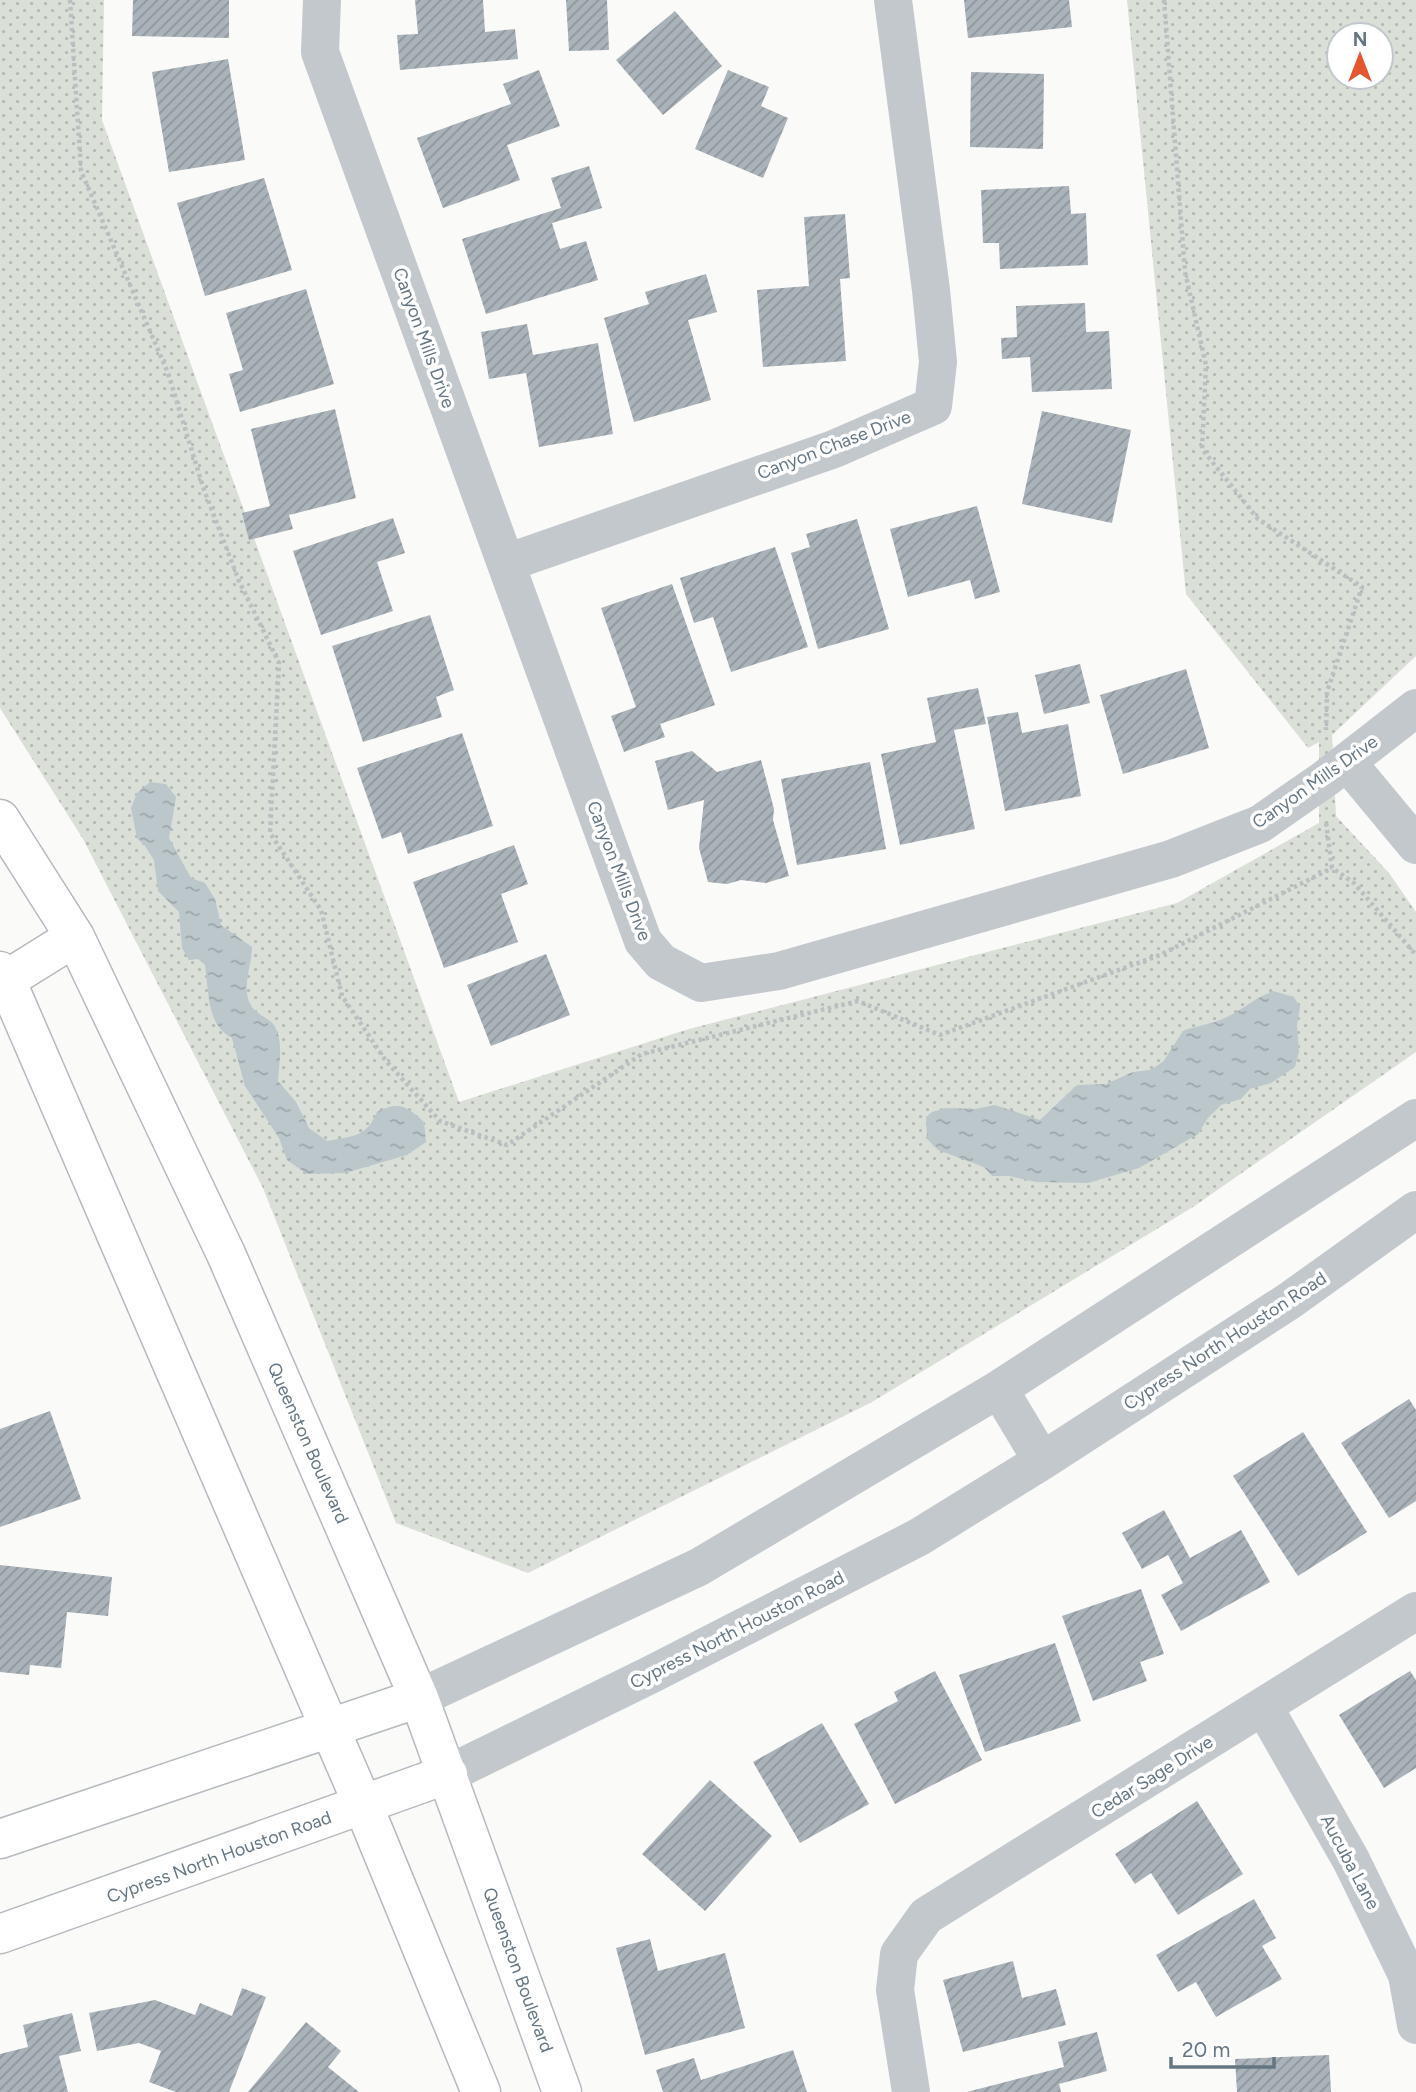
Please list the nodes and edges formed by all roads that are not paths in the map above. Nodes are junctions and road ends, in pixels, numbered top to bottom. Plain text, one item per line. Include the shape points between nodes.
1 (322, 0) edge
2 (893, 0) edge
3 (506, 563) junction
4 (1416, 708) edge
5 (1336, 770) junction
6 (0, 819) edge
7 (1416, 845) edge
8 (75, 937) junction
9 (3, 976) edge
10 (1416, 1118) edge
11 (1416, 1210) edge
12 (999, 1389) junction
13 (1042, 1461) junction
14 (1416, 1611) edge
15 (419, 1698) junction
16 (1264, 1707) junction
17 (328, 1729) junction
18 (448, 1774) junction
19 (363, 1805) junction
20 (0, 1839) edge
21 (0, 1934) edge
22 (1416, 2025) edge
23 (481, 2092) edge
24 (562, 2092) edge
25 (911, 2092) edge

1 - 3 street, Canyon Mills Drive via 320,52
2 - 3 street, Canyon Chase Drive via 938,362 933,406 834,449
3 - 5 street, Canyon Mills Drive via 643,941 661,962 701,983 779,971 1171,859 1260,824
4 - 5 street, Canyon Mills Drive
5 - 7 street
6 - 8 main road, Queenston Boulevard
8 - 9 main road
8 - 15 main road, Queenston Boulevard via 226,1254
9 - 17 main road
10 - 12 street
11 - 13 street, Cypress North Houston Road via 1289,1301
12 - 13 street
12 - 15 street via 699,1567
13 - 18 street, Cypress North Houston Road via 919,1537
14 - 16 street, Cedar Sage Drive
15 - 17 main road
15 - 18 main road, Queenston Boulevard
16 - 22 street, Aucuba Lane via 1351,1860 1407,1975
16 - 25 street, Cedar Sage Drive via 926,1916 899,1954 895,1990
17 - 19 main road
17 - 20 main road
18 - 19 main road, Cypress North Houston Road
18 - 24 main road, Queenston Boulevard
19 - 21 main road, Cypress North Houston Road
19 - 23 main road

